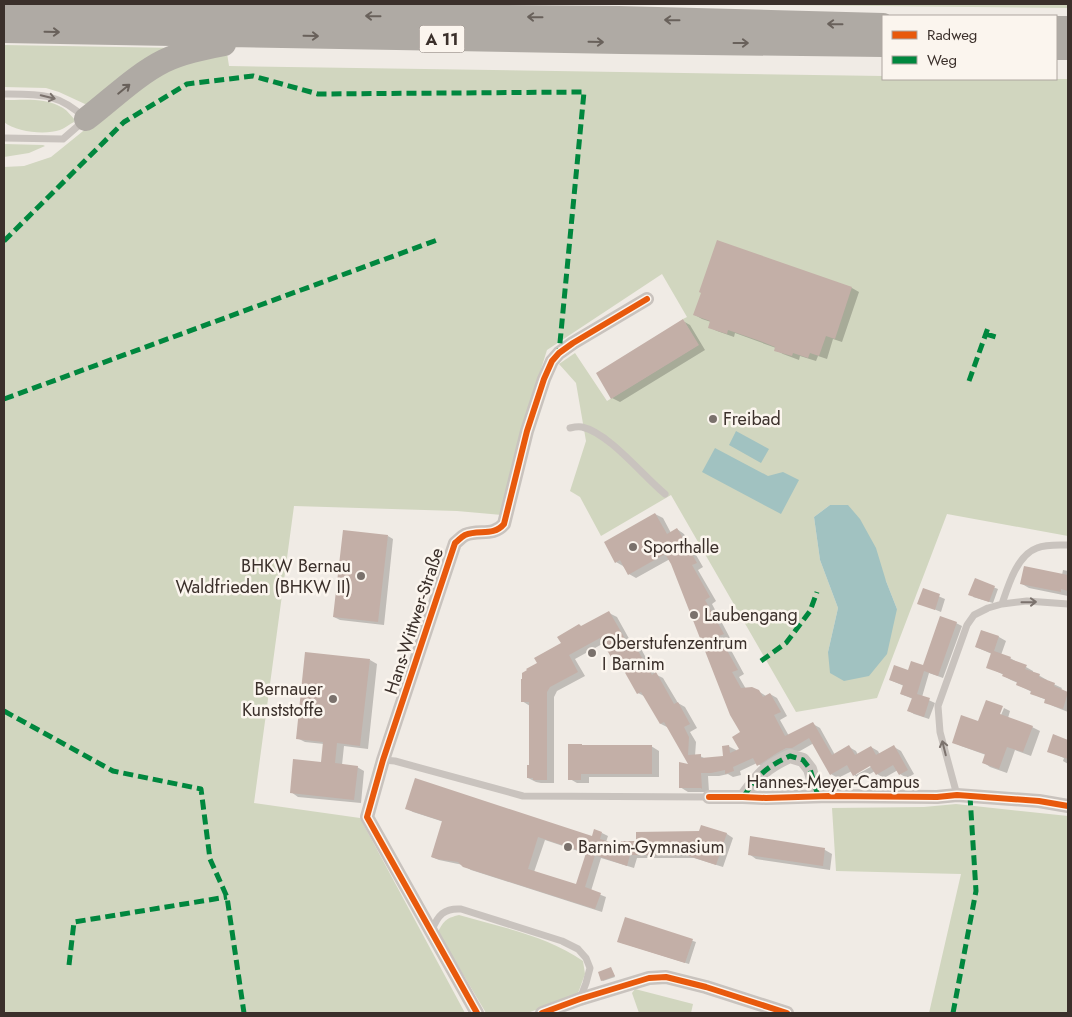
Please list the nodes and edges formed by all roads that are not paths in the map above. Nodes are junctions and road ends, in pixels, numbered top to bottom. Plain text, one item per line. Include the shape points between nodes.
1 (555, 4) edge
2 (4, 9) edge
3 (619, 18) junction
4 (882, 25) edge
5 (4, 31) edge
6 (262, 35) junction
7 (882, 45) edge
8 (4, 94) edge
9 (86, 119) junction
10 (4, 138) edge
11 (647, 299) dead end
12 (570, 428) dead end
13 (665, 494) dead end
14 (1068, 545) edge
15 (1002, 604) junction
16 (1068, 604) edge
17 (383, 760) junction
18 (957, 794) junction
19 (818, 796) junction
20 (709, 797) joint
21 (743, 797) junction
22 (1068, 806) edge
23 (431, 932) junction
24 (580, 999) junction
25 (477, 1013) edge
26 (542, 1013) edge
27 (787, 1013) edge

1 - 3 highway via 604,10
3 -> 2 highway, A 11
4 -> 3 highway, A 11
5 -> 6 highway, A 11
6 -> 7 highway, A 11
9 -> 6 highway via 165,61 192,51
8 -> 9 lane via 38,94 57,99
9 - 10 lane via 63,139
11 - 17 street, Hans-Wittwer-Straße via 573,343 552,361 527,431 504,524 500,530 467,534 455,543
12 - 13 lane via 581,427 598,433
14 - 15 lane via 1051,544 1026,554
15 -> 16 lane via 1028,600
18 -> 15 lane via 940,732 938,706 967,625 974,615
17 - 20 lane, Hannes-Meyer-Campus via 523,796
17 - 23 street, Hans-Wittwer-Straße via 367,817
18 - 19 street, Hannes-Meyer-Campus via 937,797
18 - 22 street, Hannes-Meyer-Campus
19 - 21 street, Hannes-Meyer-Campus
19 - 21 street via 810,769 803,760 790,756 763,771
20 - 21 street, Hannes-Meyer-Campus
23 - 24 lane via 440,915 461,909 562,940 578,949 590,968
23 - 25 street, Hans-Wittwer-Straße
24 - 26 street
24 - 27 street via 649,978 666,977 706,986

